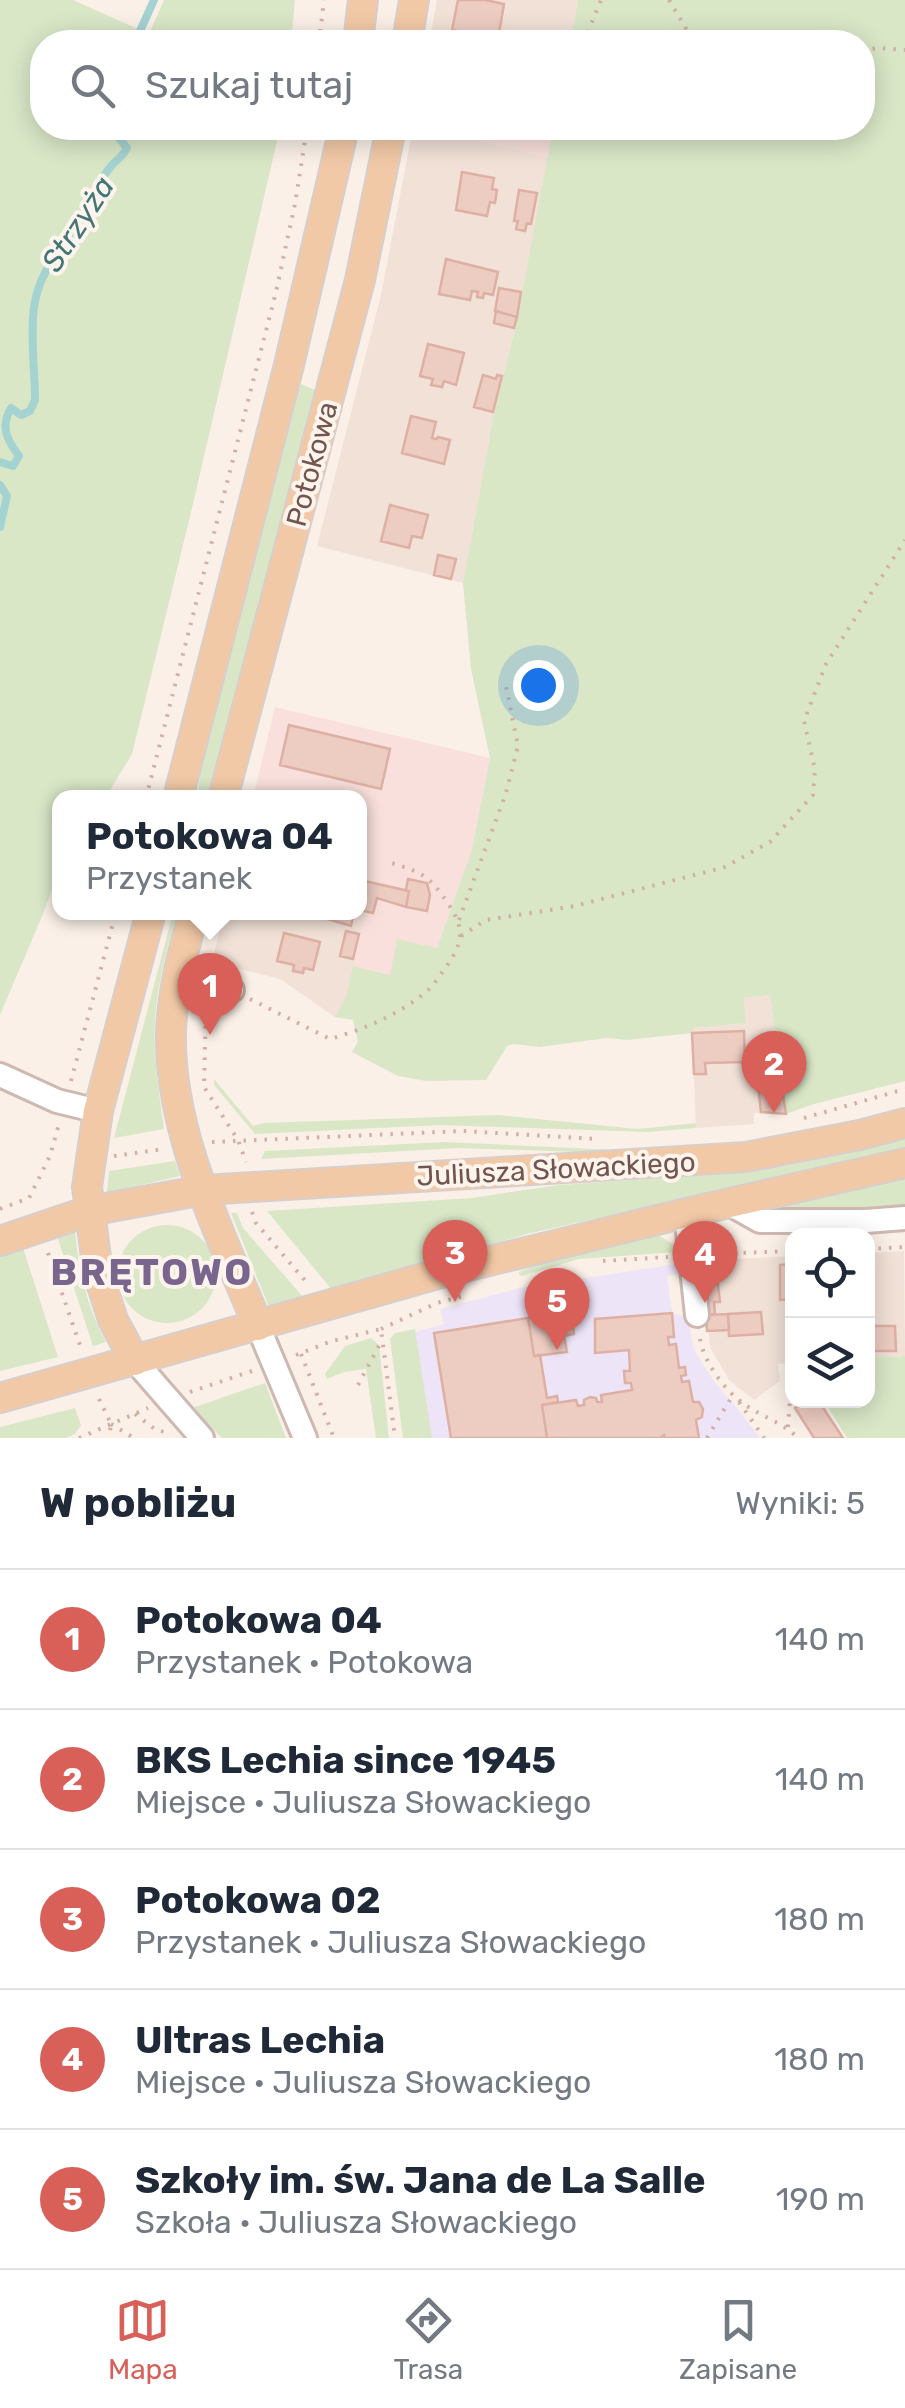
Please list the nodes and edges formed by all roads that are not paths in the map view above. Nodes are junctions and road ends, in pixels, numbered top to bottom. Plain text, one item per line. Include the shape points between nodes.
1 (364, 0) edge
2 (414, 0) edge
3 (360, 30) edge
4 (409, 30) edge
5 (341, 140) edge
6 (389, 140) edge
7 (288, 364) junction
8 (334, 380) junction
9 (180, 790) edge
10 (225, 790) edge
11 (149, 920) edge
12 (192, 920) edge
13 (177, 976) junction
14 (232, 990) road end
15 (0, 1076) edge
16 (98, 1111) junction
17 (905, 1123) edge
18 (905, 1163) edge
19 (204, 1190) junction
20 (728, 1203) junction
21 (88, 1212) junction
22 (686, 1212) junction
23 (905, 1218) edge
24 (0, 1241) edge
25 (697, 1314) road end
26 (258, 1326) junction
27 (135, 1361) junction
28 (0, 1398) edge
29 (202, 1438) edge
30 (305, 1438) edge

1 - 3 main road
2 - 4 main road
5 - 7 main road, Potokowa
6 - 8 main road, Potokowa
7 - 8 main road
7 - 9 main road, Potokowa
8 - 10 main road, Potokowa
11 - 16 main road
12 - 13 main road
13 - 14 street
13 - 19 main road via 171,1032 176,1100
15 - 16 street
16 - 21 main road
17 - 19 main road, Juliusza Słowackiego via 746,1157
18 - 20 main road, Juliusza Słowackiego
19 - 21 main road, Juliusza Słowackiego
19 - 26 main road
20 - 22 main road, Juliusza Słowackiego
20 - 23 street via 760,1221
21 - 24 main road
21 - 27 main road via 98,1273
22 - 25 street
22 - 26 main road, Juliusza Słowackiego
26 - 27 main road, Juliusza Słowackiego
26 - 30 street
27 - 28 main road
27 - 29 street

